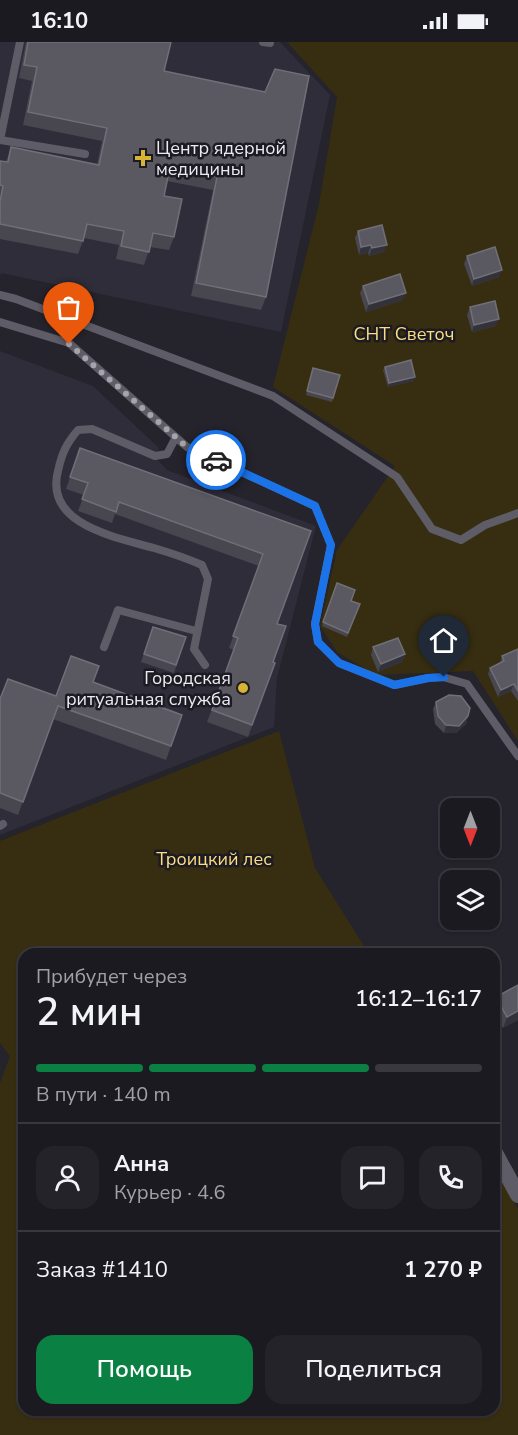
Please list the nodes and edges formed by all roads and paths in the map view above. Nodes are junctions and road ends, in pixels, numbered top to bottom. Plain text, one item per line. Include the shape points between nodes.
1 (20, 42) edge
2 (2, 116) edge
3 (0, 140) edge
4 (85, 154) dead end
5 (0, 295) edge
6 (0, 322) edge
7 (176, 437) junction
8 (518, 513) edge
9 (196, 632) junction
10 (104, 647) dead end
11 (205, 665) dead end
12 (518, 756) edge
13 (500, 1162) edge
14 (518, 1195) edge

1 - 2 lane
2 - 3 lane
3 - 4 lane
5 - 8 lane via 273,396 397,477 432,529 461,540 485,525
6 - 7 lane via 69,344
7 - 9 lane via 166,454 155,456 92,429 78,429 65,445 54,484 58,498 71,515 95,531 202,565 208,579
7 - 12 lane via 187,447 315,506 331,545 315,624 318,642 339,663 394,685 444,677 467,684
9 - 10 lane via 118,610
9 - 11 lane via 194,649
13 - 14 street

